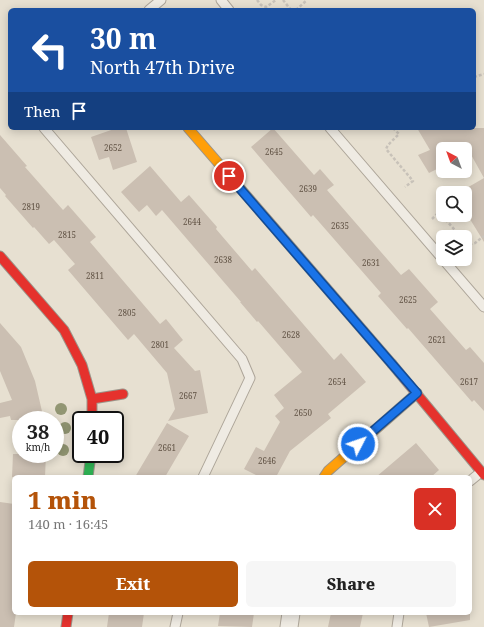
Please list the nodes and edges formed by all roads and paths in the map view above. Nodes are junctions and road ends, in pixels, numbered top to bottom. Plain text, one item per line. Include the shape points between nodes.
1 (161, 0) edge
2 (221, 0) edge
3 (257, 0) edge
4 (276, 0) edge
5 (282, 0) edge
6 (307, 0) edge
7 (151, 8) edge
8 (227, 8) edge
9 (289, 8) edge
10 (298, 8) edge
11 (46, 130) edge
12 (190, 130) edge
13 (332, 130) edge
14 (395, 130) edge
15 (405, 187) dead end
16 (432, 218) dead end
17 (455, 230) edge
18 (484, 236) edge
19 (472, 244) edge
20 (0, 256) edge
21 (484, 307) edge
22 (417, 393) junction
23 (123, 394) dead end
24 (92, 399) junction
25 (92, 411) edge
26 (90, 463) edge
27 (482, 473) edge
28 (88, 475) edge
29 (204, 475) edge
30 (325, 475) edge
31 (472, 480) edge
32 (68, 615) edge
33 (178, 615) edge
34 (291, 615) edge
35 (399, 615) edge
36 (66, 627) edge
37 (175, 627) edge
38 (289, 627) edge
39 (397, 627) edge

1 - 7 lane
2 - 8 lane
3 - 4 path via 266,7
5 - 9 path
6 - 10 path
11 - 29 lane via 242,359 250,378
12 - 22 street
13 - 21 lane
14 - 15 path via 399,134 386,149 413,181
16 - 17 path via 439,212
18 - 19 path
20 - 24 street via 64,330 82,365
22 - 27 street
22 - 30 street
23 - 24 street
24 - 25 street
26 - 28 street
27 - 31 lane
32 - 36 street
33 - 37 lane
34 - 38 street
35 - 39 lane

